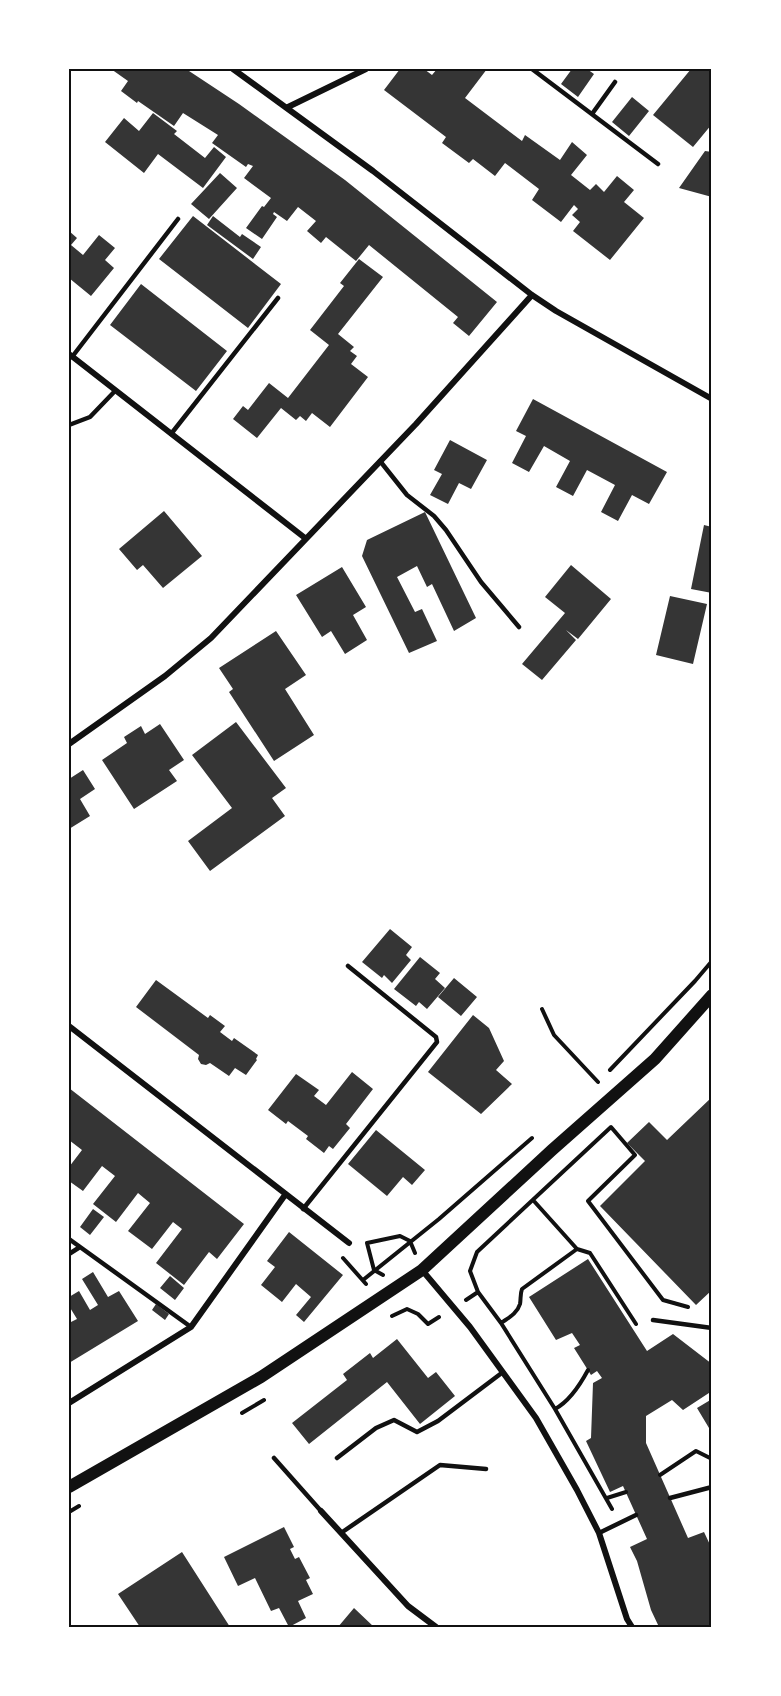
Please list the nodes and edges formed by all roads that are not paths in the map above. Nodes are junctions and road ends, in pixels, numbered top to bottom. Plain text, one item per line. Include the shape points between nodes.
1 (233, 69) edge
2 (366, 69) edge
3 (532, 69) edge
4 (615, 82) dead end
5 (288, 107) junction
6 (592, 114) junction
7 (658, 164) dead end
8 (178, 219) dead end
9 (532, 295) junction
10 (278, 298) dead end
11 (71, 356) edge
12 (115, 391) junction
13 (712, 399) edge
14 (69, 425) edge
15 (171, 434) junction
16 (381, 460) junction
17 (305, 538) junction
18 (519, 627) dead end
19 (69, 744) edge
20 (348, 966) dead end
21 (712, 995) edge
22 (69, 1026) edge
23 (285, 1195) junction
24 (303, 1209) junction
25 (69, 1239) edge
26 (349, 1243) dead end
27 (80, 1247) junction
28 (69, 1254) edge
29 (422, 1270) junction
30 (653, 1320) road end
31 (191, 1327) junction
32 (712, 1328) edge
33 (503, 1372) junction
34 (69, 1403) edge
35 (274, 1458) dead end
36 (337, 1458) dead end
37 (486, 1468) dead end
38 (69, 1487) edge
39 (712, 1487) edge
40 (670, 1498) dead end
41 (321, 1511) joint
42 (636, 1515) dead end
43 (341, 1533) junction
44 (599, 1533) junction
45 (436, 1627) edge
46 (632, 1627) edge

1 - 5 street
2 - 5 street
3 - 6 lane
4 - 6 lane
5 - 9 street
6 - 7 lane
8 - 11 lane
9 - 13 street
9 - 16 street
10 - 15 lane
11 - 12 street
12 - 14 lane via 90,417
12 - 15 street
15 - 17 street
16 - 17 street
16 - 18 lane via 407,495 446,530
17 - 19 street via 211,638
20 - 24 lane via 436,1037 437,1042
21 - 29 main road via 655,1059
22 - 23 street
23 - 24 street
23 - 31 street
24 - 26 street
25 - 27 lane
27 - 28 lane
27 - 31 lane
29 - 33 street
29 - 38 main road via 261,1377
30 - 32 lane
31 - 34 street
33 - 36 lane via 417,1432 394,1420 376,1428
33 - 44 street via 536,1418
35 - 41 lane
37 - 43 lane via 440,1465
39 - 40 lane
41 - 43 street
42 - 44 lane
43 - 45 street via 408,1606
44 - 46 street

